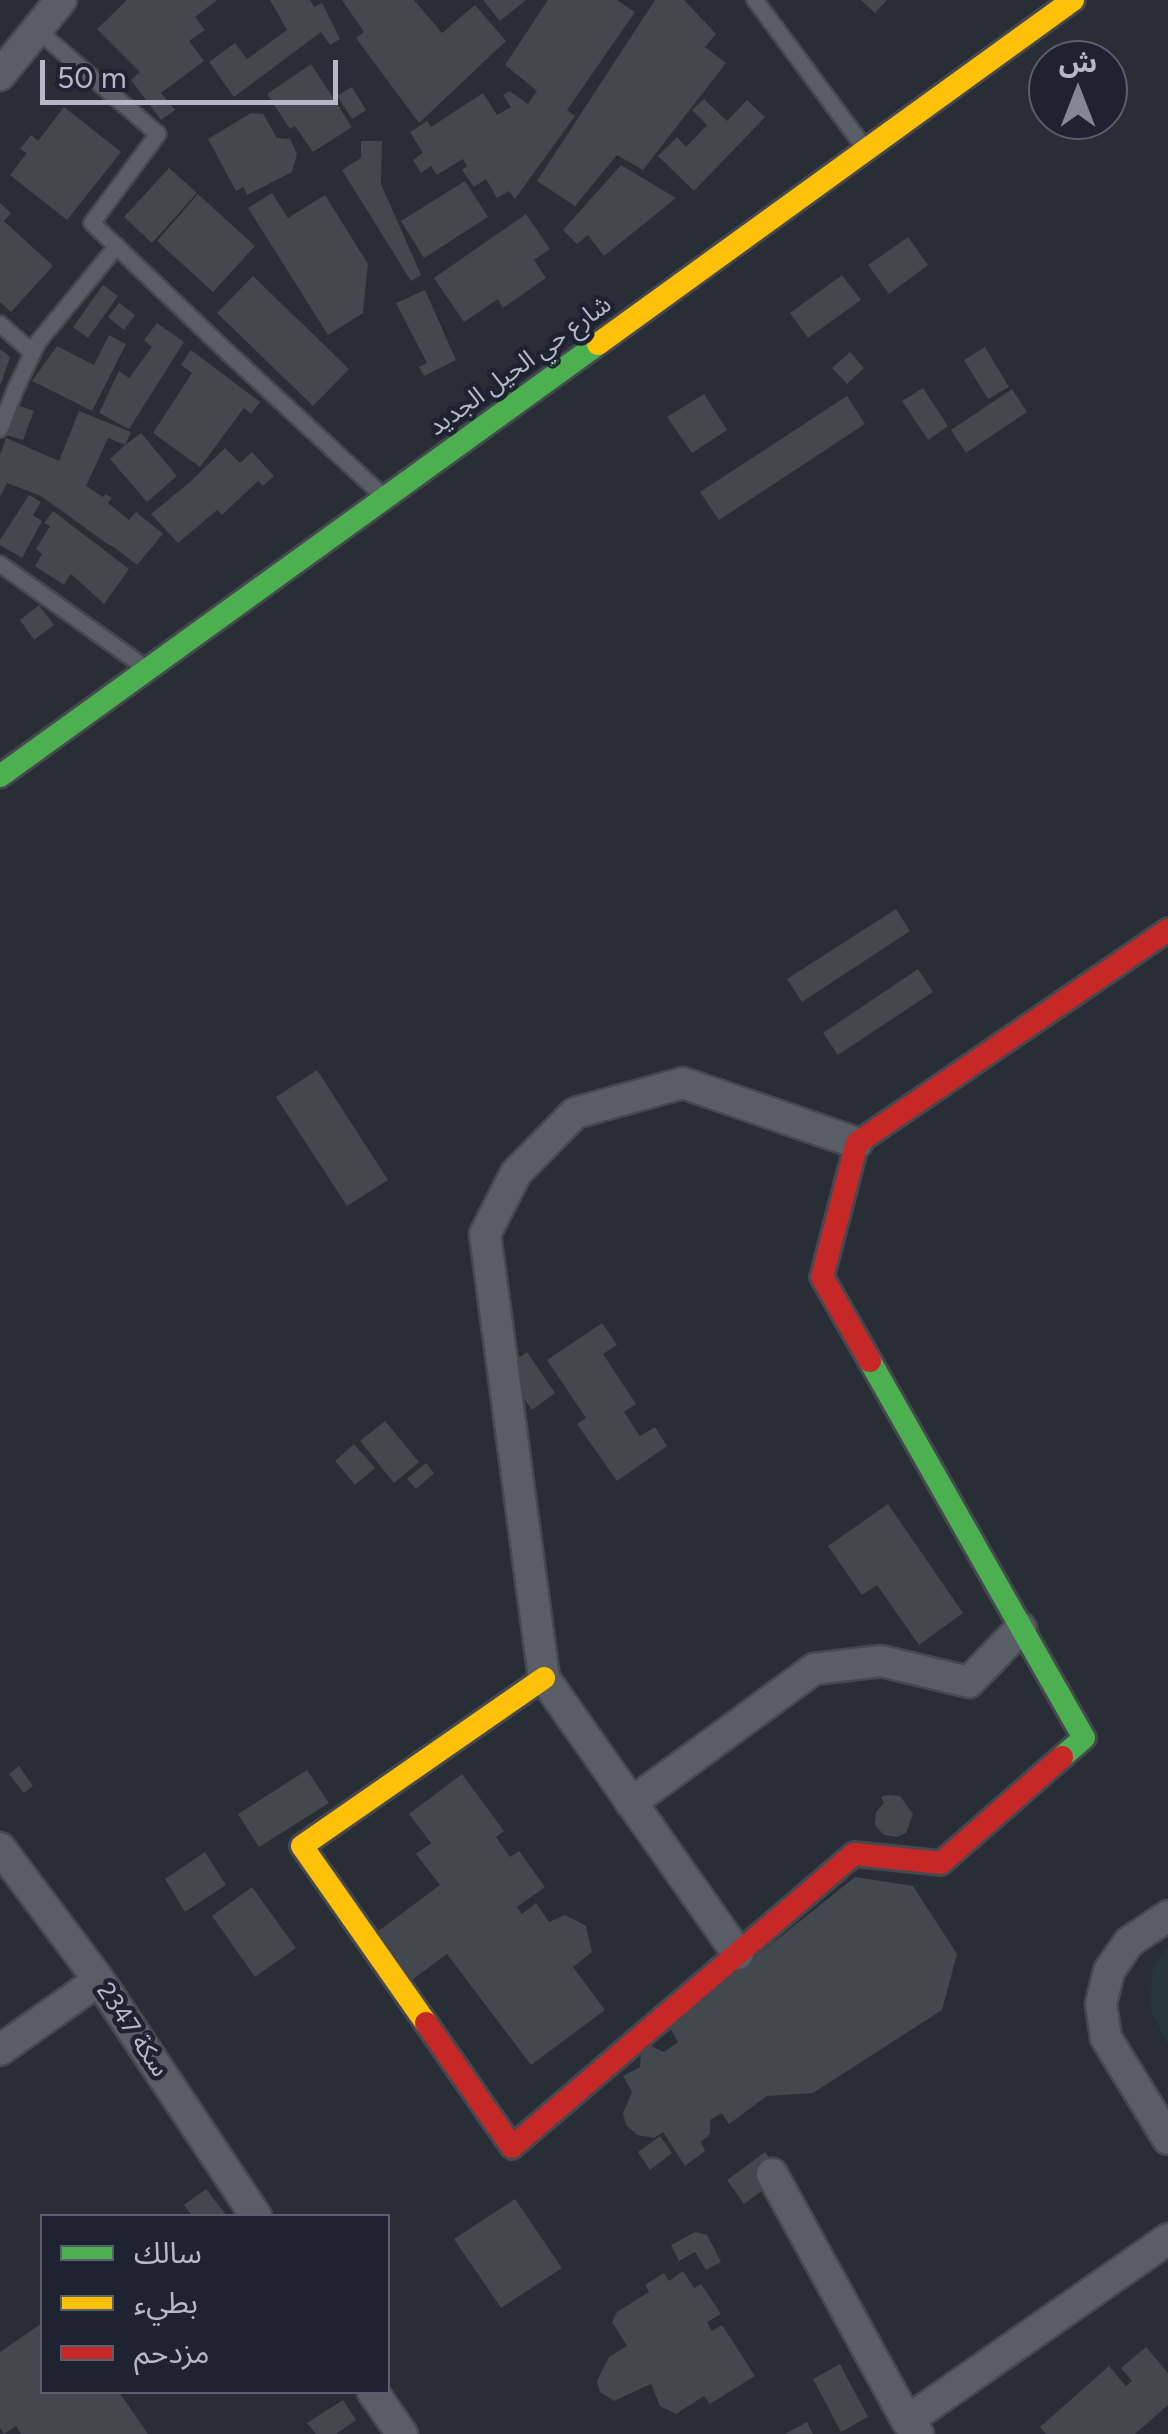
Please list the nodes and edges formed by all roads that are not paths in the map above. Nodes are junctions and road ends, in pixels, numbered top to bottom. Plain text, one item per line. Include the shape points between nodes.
1 (61, 0) edge
2 (756, 0) edge
3 (1073, 0) edge
4 (36, 29) junction
5 (0, 75) edge
6 (866, 150) junction
7 (117, 246) junction
8 (0, 324) edge
9 (32, 353) junction
10 (0, 429) edge
11 (386, 497) junction
12 (0, 564) edge
13 (147, 670) junction
14 (0, 776) edge
15 (1168, 930) edge
16 (858, 1143) junction
17 (1022, 1628) junction
18 (544, 1678) junction
19 (631, 1802) junction
20 (0, 1848) edge
21 (1168, 1916) edge
22 (738, 1954) junction
23 (98, 1980) junction
24 (0, 2050) edge
25 (1168, 2139) edge
26 (772, 2174) dead end
27 (255, 2214) edge
28 (1168, 2238) edge
29 (374, 2394) edge
30 (912, 2427) edge
31 (402, 2434) edge

1 - 4 street
2 - 6 lane
3 - 6 street, شارع حي الحيل الجديد
4 - 5 street
4 - 7 lane via 158,134 92,223
6 - 11 street, شارع حي الحيل الجديد
7 - 9 lane
7 - 11 lane
8 - 9 lane
9 - 10 lane
11 - 13 street, شارع حي الحيل الجديد
12 - 13 lane
13 - 14 street, شارع حي الحيل الجديد
15 - 16 street
16 - 17 street via 822,1277
16 - 18 street via 683,1083 576,1113 516,1173 485,1234
17 - 19 street via 969,1682 881,1661 814,1669
17 - 22 street via 1084,1738 941,1863 854,1854
18 - 19 street
18 - 22 street via 302,1846 512,2147
19 - 22 street
20 - 23 street, سكة 2347
21 - 25 street via 1128,1942 1109,1971 1102,2004 1106,2038
23 - 24 street
23 - 27 street, سكة 2347
26 - 30 street
28 - 30 street
29 - 31 street

